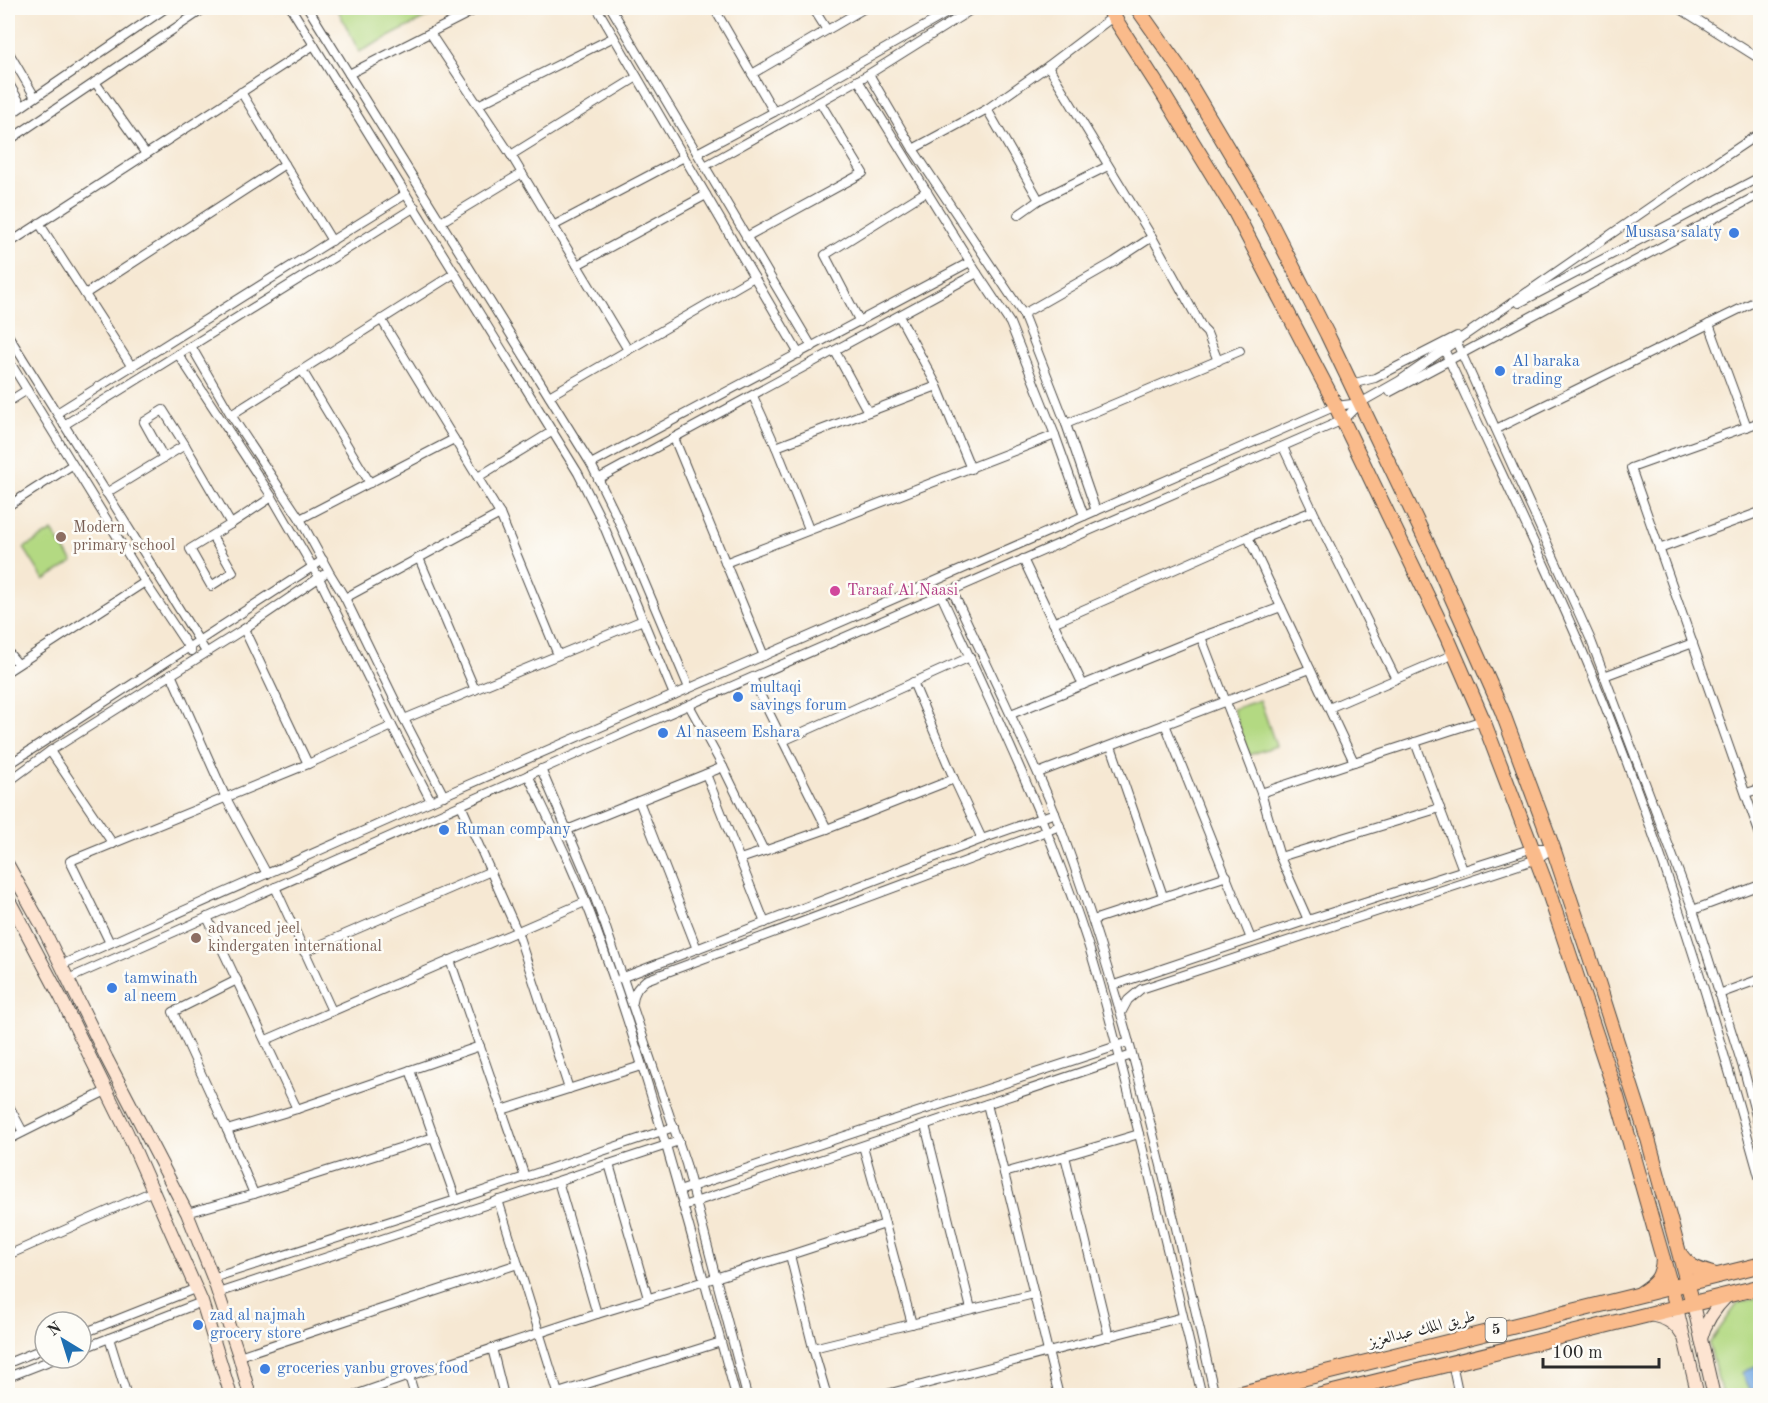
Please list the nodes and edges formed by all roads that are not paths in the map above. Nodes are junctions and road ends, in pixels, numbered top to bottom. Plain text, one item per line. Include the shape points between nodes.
1 (166, 8) edge
2 (205, 8) edge
3 (291, 8) edge
4 (308, 8) edge
5 (479, 8) edge
6 (597, 8) edge
7 (611, 8) edge
8 (714, 8) edge
9 (813, 8) edge
10 (865, 8) edge
11 (956, 8) edge
12 (974, 8) edge
13 (1137, 8) edge
14 (1679, 8) edge
15 (1111, 12) edge
16 (827, 30) junction
17 (430, 33) junction
18 (614, 37) junction
19 (314, 45) junction
20 (8, 51) edge
21 (1761, 59) edge
22 (1048, 66) junction
23 (349, 74) junction
24 (752, 74) junction
25 (869, 74) junction
26 (637, 77) junction
27 (858, 80) junction
28 (8, 82) edge
29 (94, 82) junction
30 (241, 92) junction
31 (35, 97) junction
32 (820, 102) junction
33 (478, 105) junction
34 (22, 106) junction
35 (987, 109) junction
36 (774, 112) junction
37 (8, 116) edge
38 (1761, 127) edge
39 (1761, 133) edge
40 (8, 141) edge
41 (913, 149) junction
42 (697, 153) junction
43 (146, 154) junction
44 (511, 155) junction
45 (684, 157) junction
46 (285, 164) junction
47 (705, 166) junction
48 (1108, 166) junction
49 (522, 173) junction
50 (1761, 177) edge
51 (927, 191) junction
52 (406, 194) junction
53 (1669, 194) junction
54 (706, 195) junction
55 (1760, 197) edge
56 (1039, 200) junction
57 (415, 207) junction
58 (1018, 214) dead end
59 (441, 222) junction
60 (39, 223) junction
61 (553, 226) junction
62 (746, 237) junction
63 (1152, 237) junction
64 (332, 241) junction
65 (8, 244) edge
66 (970, 262) junction
67 (577, 265) junction
68 (455, 273) junction
69 (977, 273) junction
70 (754, 277) junction
71 (85, 294) junction
72 (1761, 299) edge
73 (1023, 314) junction
74 (899, 316) junction
75 (381, 319) junction
76 (1487, 320) junction
77 (860, 322) junction
78 (1709, 324) junction
79 (8, 334) edge
80 (1456, 341) junction
81 (191, 346) junction
82 (812, 347) junction
83 (1444, 349) junction
84 (628, 350) junction
85 (835, 351) junction
86 (1240, 351) dead end
87 (178, 354) junction
88 (799, 354) junction
89 (1462, 354) junction
90 (8, 359) edge
91 (1218, 361) junction
92 (1449, 361) junction
93 (132, 367) junction
94 (302, 370) junction
95 (1351, 384) junction
96 (937, 386) junction
97 (27, 390) junction
98 (1384, 395) dead end
99 (549, 396) junction
100 (753, 396) junction
101 (8, 402) edge
102 (1359, 403) junction
103 (1336, 406) junction
104 (868, 412) junction
105 (57, 413) junction
106 (231, 415) junction
107 (1343, 420) junction
108 (1761, 422) edge
109 (1066, 424) junction
110 (64, 425) junction
111 (1747, 427) junction
112 (1496, 429) junction
113 (553, 431) junction
114 (1055, 435) junction
115 (454, 438) junction
116 (674, 438) junction
117 (185, 445) junction
118 (776, 447) junction
119 (1283, 447) junction
120 (164, 458) junction
121 (591, 464) junction
122 (72, 465) junction
123 (971, 469) junction
124 (478, 477) junction
125 (598, 479) junction
126 (370, 483) junction
127 (106, 493) junction
128 (272, 497) junction
129 (8, 506) edge
130 (1096, 511) junction
131 (1313, 511) junction
132 (1761, 512) edge
133 (500, 514) junction
134 (1084, 516) junction
135 (300, 519) junction
136 (231, 524) junction
137 (809, 529) junction
138 (212, 536) junction
139 (1248, 537) junction
140 (1659, 549) junction
141 (419, 558) junction
142 (1023, 559) junction
143 (323, 560) junction
144 (726, 563) junction
145 (312, 567) junction
146 (329, 572) junction
147 (319, 578) junction
148 (144, 582) junction
149 (952, 590) junction
150 (941, 595) junction
151 (345, 598) junction
152 (1281, 607) junction
153 (643, 620) junction
154 (1053, 623) junction
155 (244, 629) junction
156 (1201, 638) junction
157 (198, 641) junction
158 (1693, 644) junction
159 (188, 647) junction
160 (8, 652) edge
161 (206, 652) junction
162 (1454, 654) junction
163 (558, 655) junction
164 (764, 656) junction
165 (970, 657) junction
166 (196, 658) junction
167 (18, 664) junction
168 (1310, 669) junction
169 (8, 671) edge
170 (171, 674) junction
171 (1604, 676) junction
172 (752, 678) junction
173 (1396, 679) junction
174 (913, 682) junction
175 (1083, 685) junction
176 (689, 688) junction
177 (475, 690) junction
178 (674, 695) junction
179 (1225, 702) junction
180 (689, 705) junction
181 (1329, 708) junction
182 (1011, 714) junction
183 (404, 719) junction
184 (1483, 720) junction
185 (1165, 724) junction
186 (392, 726) junction
187 (783, 741) junction
188 (1415, 742) junction
189 (1111, 746) junction
190 (50, 751) junction
191 (1354, 762) junction
192 (308, 764) junction
193 (8, 765) edge
194 (723, 767) junction
195 (541, 769) junction
196 (1038, 773) junction
197 (706, 774) junction
198 (528, 775) junction
199 (954, 779) junction
200 (8, 782) edge
201 (1761, 789) edge
202 (1261, 794) junction
203 (1746, 794) junction
204 (444, 796) junction
205 (226, 798) junction
206 (431, 801) junction
207 (639, 801) junction
208 (461, 805) junction
209 (1440, 808) junction
210 (1055, 813) junction
211 (1041, 818) junction
212 (1060, 826) junction
213 (827, 829) junction
214 (567, 830) junction
215 (1047, 831) junction
216 (1761, 835) edge
217 (982, 839) junction
218 (113, 843) junction
219 (1553, 848) junction
220 (764, 851) junction
221 (1535, 853) junction
222 (1280, 857) junction
223 (740, 859) junction
224 (8, 865) edge
225 (1463, 870) junction
226 (491, 871) junction
227 (267, 874) junction
228 (1227, 876) junction
229 (1761, 885) edge
230 (275, 887) junction
231 (1163, 896) junction
232 (8, 898) edge
233 (585, 902) junction
234 (1692, 910) junction
235 (207, 917) junction
236 (1093, 920) junction
237 (1308, 920) junction
238 (765, 923) junction
239 (518, 931) junction
240 (1251, 939) junction
241 (110, 944) junction
242 (698, 949) junction
243 (304, 952) junction
244 (450, 960) junction
245 (61, 965) junction
246 (623, 977) junction
247 (68, 979) junction
248 (1761, 979) edge
249 (237, 980) junction
250 (614, 981) junction
251 (1113, 985) junction
252 (1719, 994) junction
253 (633, 1005) junction
254 (332, 1011) junction
255 (1121, 1013) junction
256 (266, 1040) junction
257 (1129, 1042) junction
258 (480, 1046) junction
259 (1117, 1046) junction
260 (1132, 1055) junction
261 (1120, 1059) junction
262 (641, 1066) junction
263 (410, 1070) junction
264 (568, 1089) junction
265 (106, 1090) junction
266 (8, 1104) edge
267 (987, 1104) junction
268 (297, 1109) junction
269 (502, 1110) junction
270 (925, 1125) junction
271 (674, 1127) junction
272 (227, 1130) junction
273 (661, 1131) junction
274 (1761, 1131) edge
275 (23, 1132) junction
276 (1139, 1134) junction
277 (434, 1137) junction
278 (8, 1140) edge
279 (679, 1141) junction
280 (665, 1145) junction
281 (863, 1146) junction
282 (1065, 1156) junction
283 (609, 1164) junction
284 (1004, 1173) junction
285 (525, 1177) junction
286 (1761, 1180) edge
287 (558, 1181) junction
288 (693, 1187) junction
289 (153, 1191) junction
290 (679, 1191) junction
291 (254, 1194) junction
292 (456, 1200) junction
293 (498, 1200) junction
294 (697, 1201) junction
295 (682, 1206) junction
296 (187, 1213) junction
297 (885, 1224) junction
298 (1678, 1252) junction
299 (8, 1255) edge
300 (790, 1255) junction
301 (1663, 1257) junction
302 (518, 1264) junction
303 (1761, 1265) edge
304 (1718, 1276) junction
305 (717, 1277) junction
306 (213, 1278) junction
307 (704, 1281) junction
308 (1679, 1286) junction
309 (1761, 1287) edge
310 (197, 1288) junction
311 (218, 1293) junction
312 (1034, 1293) junction
313 (1728, 1295) junction
314 (1636, 1296) junction
315 (648, 1298) junction
316 (202, 1302) junction
317 (1693, 1304) junction
318 (1677, 1308) junction
319 (971, 1309) junction
320 (597, 1314) junction
321 (1649, 1315) junction
322 (1183, 1317) junction
323 (912, 1324) junction
324 (93, 1329) edge
325 (539, 1333) junction
326 (1109, 1337) junction
327 (109, 1338) junction
328 (1685, 1338) junction
329 (1701, 1340) junction
330 (721, 1342) junction
331 (93, 1344) edge
332 (492, 1348) junction
333 (813, 1348) junction
334 (33, 1353) edge
335 (1049, 1353) junction
336 (239, 1356) junction
337 (8, 1363) edge
338 (1452, 1363) junction
339 (33, 1367) edge
340 (409, 1376) junction
341 (8, 1377) edge
342 (559, 1394) edge
343 (126, 1395) edge
344 (231, 1395) edge
345 (250, 1395) edge
346 (352, 1395) edge
347 (415, 1395) edge
348 (504, 1395) edge
349 (736, 1395) edge
350 (747, 1395) edge
351 (827, 1395) edge
352 (879, 1395) edge
353 (1059, 1395) edge
354 (1202, 1395) edge
355 (1215, 1395) edge
356 (1231, 1395) edge
357 (1319, 1395) edge
358 (1459, 1395) edge
359 (1698, 1395) edge
360 (1714, 1395) edge

1 - 31 street
2 - 29 street
3 - 19 street
4 - 23 street
5 - 17 street
6 - 18 street
7 - 42 street
8 - 24 street
9 - 16 street
10 - 16 street
11 - 36 street
12 - 25 street
13 - 95 main road via 1183,73 1263,208
14 - 21 street
15 - 22 street
15 - 103 main road via 1234,210
16 - 24 street
17 - 23 street
17 - 33 street
18 - 26 street
18 - 33 street
19 - 30 street
19 - 52 street
20 - 31 street
22 - 35 street
22 - 48 street
23 - 59 street
24 - 36 street
25 - 27 street
25 - 41 street
26 - 44 street
26 - 45 street
27 - 32 street
27 - 51 street
28 - 34 street
29 - 40 street
29 - 43 street
30 - 43 street
30 - 46 street
31 - 34 street
32 - 47 street
32 - 62 street via 863,173
33 - 44 street
34 - 37 street
35 - 41 street
35 - 56 street
36 - 42 street
38 - 53 street
39 - 53 street
41 - 73 street
42 - 47 street
43 - 60 street
44 - 49 street
45 - 54 street
45 - 61 street
46 - 64 street
46 - 71 street
47 - 62 street
48 - 56 street
48 - 63 street
49 - 59 street
49 - 61 street
50 - 76 street
51 - 66 street
51 - 77 street via 825,255
52 - 57 street
52 - 64 street
53 - 76 street
54 - 67 street
54 - 70 street
55 - 89 street
56 - 58 street
57 - 68 street
57 - 81 street
59 - 99 street
60 - 65 street
60 - 71 street
61 - 67 street
62 - 82 street
63 - 73 street
63 - 91 street via 1207,333
64 - 93 street
66 - 69 street
66 - 77 street
67 - 84 street
68 - 75 street
68 - 113 street
69 - 74 street
69 - 114 street via 1010,323
70 - 84 street
70 - 88 street
71 - 93 street
72 - 78 street
73 - 109 street
74 - 85 street
74 - 96 street
75 - 94 street
75 - 115 street
76 - 80 street
76 - 95 street via 1375,378
77 - 82 street
78 - 111 street
78 - 112 street
79 - 105 street
80 - 83 street
80 - 89 street
81 - 87 street
81 - 106 street
82 - 88 street
83 - 92 street
83 - 102 street
84 - 99 street
85 - 100 street
85 - 104 street
86 - 91 street
87 - 110 street
87 - 128 street
88 - 121 street
89 - 92 street
89 - 112 street
90 - 97 street
91 - 109 street
92 - 98 street
92 - 286 street via 1577,638 1635,786 1680,910
93 - 105 street
94 - 106 street
94 - 126 street
95 - 102 main road
96 - 104 street
96 - 123 street
97 - 101 street
97 - 122 street
99 - 121 street
100 - 116 street
100 - 118 street
102 - 103 street
102 - 107 street
102 - 219 main road via 1503,711
103 - 107 main road
103 - 130 street
104 - 118 street
105 - 110 street
106 - 135 street
107 - 119 street
107 - 162 main road
108 - 111 street
109 - 130 street
110 - 127 street
111 - 140 street via 1631,468
112 - 171 street
113 - 124 street
113 - 153 street via 601,519
114 - 123 street
114 - 134 street
115 - 124 street
115 - 126 street
116 - 125 street
116 - 144 street
117 - 120 street
117 - 120 street via 163,410 144,422
117 - 136 street
118 - 137 street
119 - 131 street
119 - 142 street
120 - 127 street
121 - 125 street
122 - 129 street
122 - 148 street
123 - 137 street
124 - 133 street
125 - 176 street
126 - 135 street
127 - 157 street
128 - 136 street
128 - 145 street
130 - 134 street
131 - 139 street
131 - 173 street
132 - 140 street
133 - 141 street
133 - 163 street
134 - 164 street
135 - 143 street
136 - 138 street
137 - 144 street
138 - 138 street via 190,549 211,586 233,572
139 - 152 street
139 - 154 street
140 - 158 street
141 - 151 street
141 - 177 street
142 - 149 street
142 - 154 street
143 - 145 street
143 - 146 street
144 - 164 street
145 - 147 street
145 - 157 street
146 - 147 street
146 - 151 street
147 - 155 street
147 - 186 street
148 - 159 street
148 - 167 street
149 - 150 street
149 - 182 street
150 - 165 street
150 - 172 street
151 - 183 street
152 - 156 street
152 - 168 street
153 - 163 street
153 - 178 street
154 - 175 street
155 - 161 street
155 - 192 street
156 - 175 street
156 - 179 street
157 - 159 street
157 - 161 street
158 - 171 street
158 - 203 street
159 - 166 street
159 - 193 street
160 - 167 street
161 - 166 street
162 - 173 street
162 - 184 main road
163 - 177 street
164 - 176 street
165 - 174 street
165 - 211 street
166 - 170 street
167 - 169 street
168 - 179 street
168 - 181 street
170 - 190 street
170 - 205 street
171 - 234 street
172 - 180 street
172 - 187 street
173 - 181 street
174 - 187 street
174 - 199 street
175 - 182 street
176 - 178 street
177 - 183 street
178 - 204 street
179 - 185 street
179 - 202 street
180 - 194 street
180 - 195 street
181 - 191 street
182 - 196 street
183 - 204 street
184 - 188 street
184 - 221 main road
185 - 189 street
185 - 228 street
186 - 192 street
186 - 206 street
187 - 213 street
188 - 191 street
188 - 209 street
189 - 196 street
189 - 231 street
190 - 200 street
190 - 218 street
191 - 202 street
192 - 205 street
194 - 197 street
194 - 220 street
195 - 198 street
195 - 214 street
196 - 210 street
197 - 207 street
197 - 223 street
198 - 208 street
198 - 233 street
199 - 213 street
199 - 217 street
201 - 203 street
202 - 222 street
203 - 216 street
204 - 206 street
205 - 218 street
205 - 227 street
206 - 227 street
207 - 214 street
207 - 242 street
208 - 226 street
208 - 230 street
209 - 222 street
209 - 225 street
210 - 211 street
210 - 212 street
211 - 215 street
211 - 217 street
212 - 215 street
212 - 236 street
213 - 220 street
214 - 246 street
215 - 253 street via 646,980 634,994
215 - 259 street via 1087,939
217 - 238 street
218 - 241 street via 70,861
219 - 221 street
219 - 298 main road via 1648,1139
220 - 223 street
221 - 225 street
221 - 255 street via 1141,989
221 - 301 main road via 1617,1097
222 - 237 street
223 - 238 street
224 - 245 main road
225 - 237 street
226 - 239 street
226 - 243 street
227 - 241 street
228 - 231 street
228 - 240 street
229 - 234 street
230 - 235 street
230 - 243 street
231 - 236 street
232 - 265 main road
233 - 239 street
233 - 250 street
234 - 252 street
235 - 247 street
235 - 249 street
236 - 251 street
237 - 240 street
238 - 242 street
239 - 244 street
239 - 264 street
240 - 251 street
241 - 245 street
242 - 246 street
243 - 254 street
244 - 254 street
244 - 258 street
245 - 247 main road
246 - 250 street
246 - 253 street
247 - 296 main road
248 - 252 street
249 - 256 street
249 - 272 street via 173,1011
250 - 262 street
251 - 255 street
252 - 274 street
253 - 271 street
254 - 256 street
255 - 257 street
256 - 268 street
257 - 259 street
257 - 260 street
258 - 263 street
258 - 269 street
259 - 261 street
259 - 288 street
260 - 261 street
260 - 355 street
261 - 267 street
261 - 276 street
262 - 264 street
262 - 273 street
263 - 268 street
263 - 277 street
264 - 269 street
265 - 275 street
265 - 289 main road
266 - 275 street
267 - 270 street
267 - 284 street
268 - 272 street
269 - 285 street
270 - 281 street
270 - 319 street
271 - 273 street
271 - 279 street
272 - 291 street
273 - 280 street
273 - 285 street
275 - 278 street
276 - 282 street
276 - 322 street
277 - 291 street
277 - 292 street
279 - 280 street
279 - 288 street
280 - 283 street
280 - 290 street
281 - 294 street
281 - 297 street
282 - 284 street
282 - 326 street
283 - 287 street
283 - 315 street
284 - 312 street
285 - 292 street
287 - 293 street
287 - 320 street
288 - 290 street
288 - 294 street
289 - 299 street
289 - 310 main road
290 - 295 street
291 - 296 street
292 - 306 street
293 - 302 street
293 - 311 street
294 - 295 street
294 - 305 street
295 - 307 street
296 - 306 main road
297 - 300 street
297 - 323 street
298 - 304 main road via 1694,1268
298 - 308 main road
300 - 305 street
300 - 333 street
301 - 308 main road
301 - 314 main road via 1657,1280
302 - 325 street
302 - 336 street
303 - 304 highway, طريق الملك عبدالعزيز / 5
304 - 308 highway, طريق الملك عبدالعزيز / 5
305 - 307 street
305 - 350 street
306 - 311 main road
307 - 315 street
307 - 330 street
308 - 314 highway, طريق الملك عبدالعزيز / 5
308 - 317 main road
308 - 318 main road
309 - 313 highway, 5
310 - 316 main road
310 - 324 street
311 - 336 main road
312 - 319 street
312 - 335 street
313 - 317 highway, 5
313 - 329 main road via 1703,1328
314 - 356 highway, طريق الملك عبدالعزيز / 5
315 - 320 street
316 - 327 street
316 - 344 main road
317 - 318 highway, 5
317 - 329 main road
318 - 321 highway, 5
318 - 328 main road
319 - 323 street
320 - 325 street
321 - 328 main road via 1671,1322
321 - 338 highway, 5
322 - 326 street
322 - 354 street
323 - 333 street
325 - 332 street
325 - 342 street
326 - 335 street
327 - 331 street
327 - 343 street
328 - 359 main road
329 - 360 main road
330 - 342 street
330 - 349 street
332 - 340 street
332 - 348 street
333 - 351 street
334 - 337 street
335 - 352 street
335 - 353 street
336 - 345 main road
338 - 357 highway, 5
338 - 358 street
339 - 341 street
340 - 346 street
340 - 347 street

